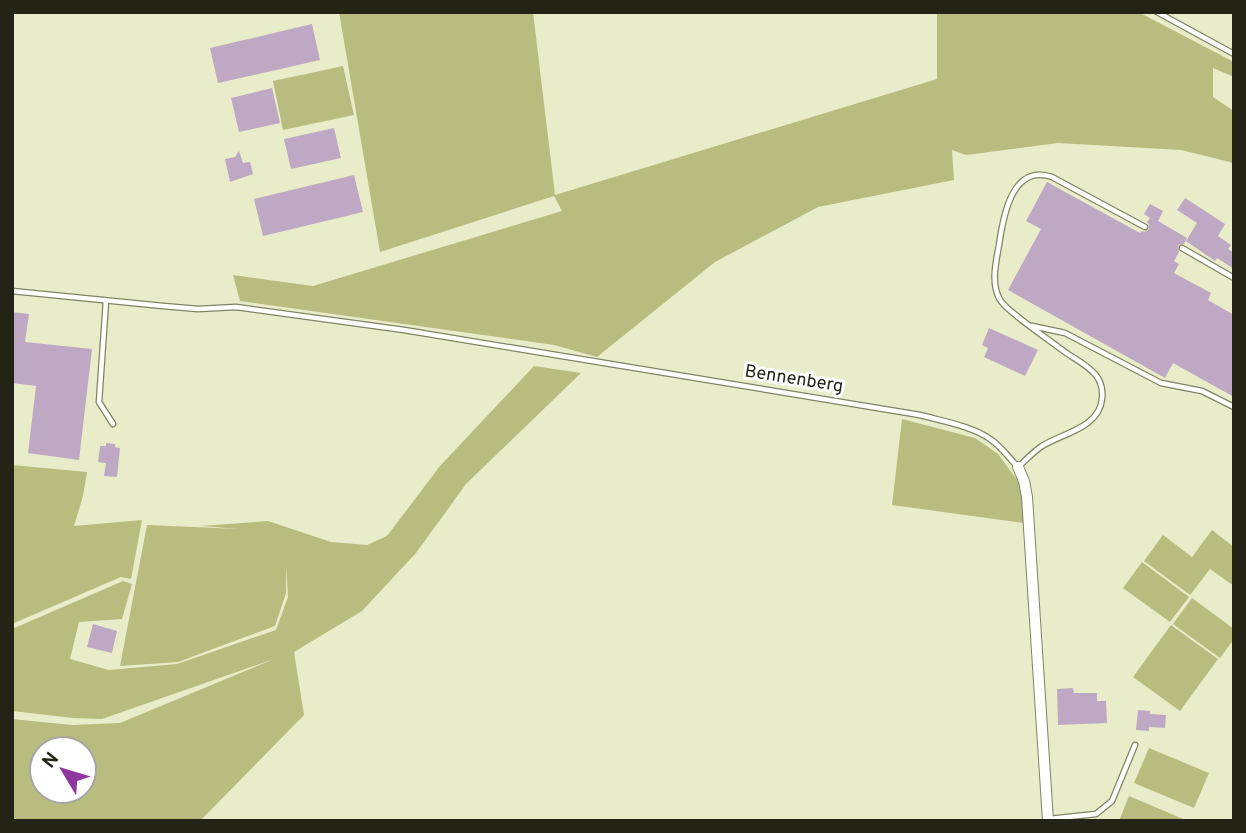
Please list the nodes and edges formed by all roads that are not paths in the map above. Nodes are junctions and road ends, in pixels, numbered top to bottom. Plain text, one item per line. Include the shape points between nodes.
1 (1157, 12) edge
2 (1234, 54) edge
3 (1144, 227) dead end
4 (1182, 248) dead end
5 (1234, 278) edge
6 (12, 291) edge
7 (106, 301) junction
8 (1029, 326) junction
9 (1234, 407) edge
10 (113, 424) dead end
11 (1018, 467) junction
12 (1135, 745) dead end
13 (1048, 820) edge

1 - 2 lane
3 - 8 lane via 1052,177 1035,174 1028,178 1007,204 995,285 1006,307
4 - 5 lane
6 - 7 lane, Bennenberg
7 - 10 lane via 99,402
7 - 11 lane, Bennenberg via 198,309 236,307 404,330 920,415 979,432
8 - 9 lane via 1065,333 1161,383 1202,391
8 - 11 lane via 1088,368 1103,392 1094,418 1038,448
11 - 13 street, Bennenberg via 1027,497
12 - 13 lane via 1112,801 1096,814

